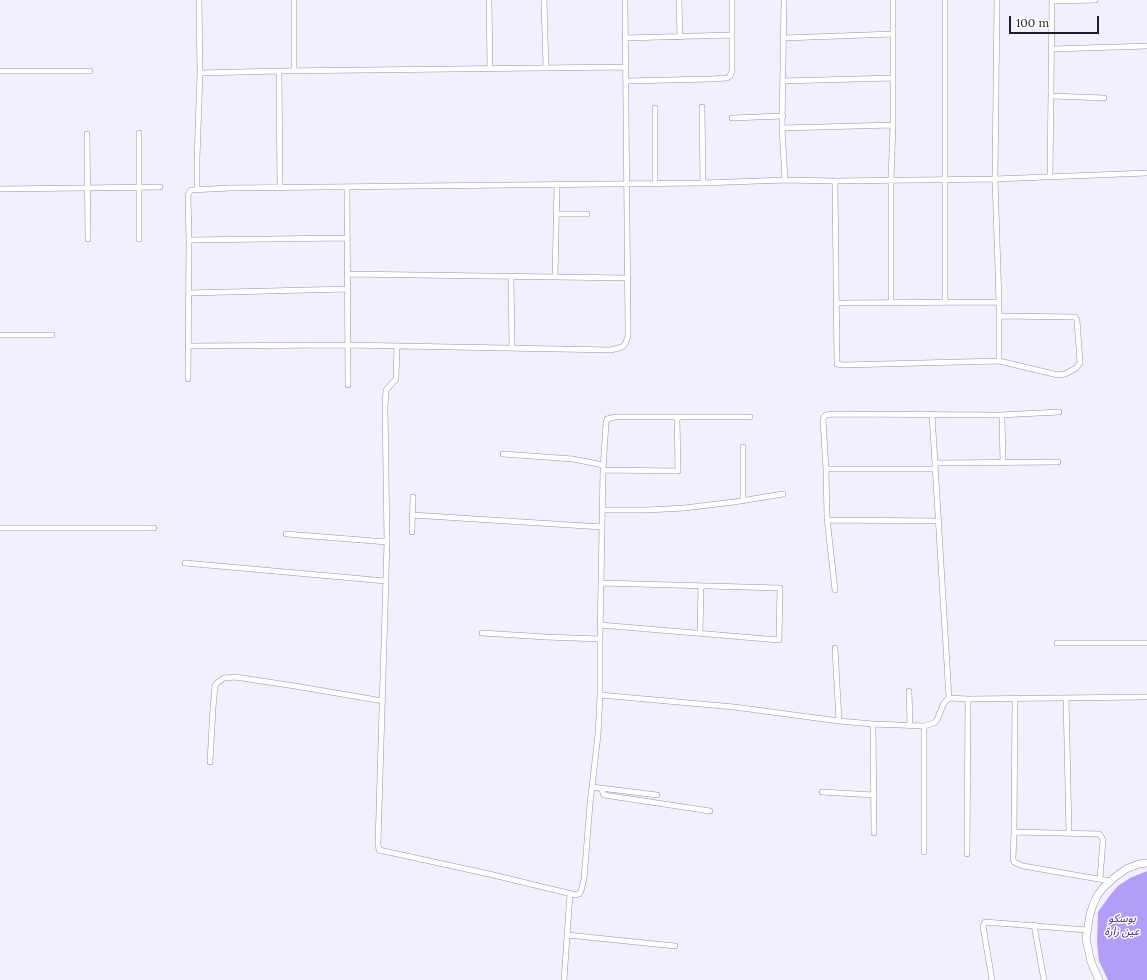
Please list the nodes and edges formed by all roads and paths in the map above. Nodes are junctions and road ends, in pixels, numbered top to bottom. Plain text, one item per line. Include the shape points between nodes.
1 (199, 0) edge
2 (294, 0) edge
3 (489, 0) edge
4 (544, 0) edge
5 (625, 0) edge
6 (679, 0) edge
7 (732, 0) edge
8 (784, 0) edge
9 (893, 0) edge
10 (945, 0) edge
11 (997, 0) edge
12 (1095, 0) edge
13 (1052, 1) edge
14 (893, 34) junction
15 (732, 35) junction
16 (680, 37) junction
17 (625, 38) junction
18 (784, 38) junction
19 (1147, 46) edge
20 (1052, 48) junction
21 (626, 67) junction
22 (546, 68) junction
23 (490, 69) junction
24 (0, 71) edge
25 (90, 71) dead end
26 (279, 71) junction
27 (294, 71) junction
28 (200, 73) junction
29 (893, 78) junction
30 (626, 81) junction
31 (783, 81) junction
32 (1052, 96) junction
33 (1104, 98) dead end
34 (702, 107) dead end
35 (655, 108) dead end
36 (782, 116) junction
37 (732, 118) dead end
38 (893, 125) junction
39 (782, 128) junction
40 (139, 133) dead end
41 (87, 134) dead end
42 (1147, 173) edge
43 (1050, 177) junction
44 (944, 179) junction
45 (995, 179) junction
46 (784, 180) junction
47 (891, 180) junction
48 (835, 181) junction
49 (703, 183) junction
50 (627, 184) junction
51 (655, 184) junction
52 (557, 185) junction
53 (139, 187) junction
54 (160, 187) dead end
55 (88, 188) junction
56 (280, 188) junction
57 (347, 188) junction
58 (0, 189) edge
59 (197, 189) junction
60 (556, 214) junction
61 (587, 214) dead end
62 (347, 238) junction
63 (88, 239) dead end
64 (139, 240) dead end
65 (189, 240) junction
66 (347, 274) junction
67 (511, 277) junction
68 (555, 277) junction
69 (627, 278) junction
70 (347, 288) junction
71 (189, 293) junction
72 (945, 302) junction
73 (999, 302) junction
74 (836, 303) junction
75 (891, 303) junction
76 (1000, 316) junction
77 (0, 335) edge
78 (52, 336) dead end
79 (347, 345) junction
80 (188, 346) junction
81 (397, 346) junction
82 (512, 348) junction
83 (999, 361) junction
84 (188, 379) dead end
85 (348, 385) dead end
86 (1059, 412) dead end
87 (932, 414) junction
88 (1000, 415) junction
89 (677, 417) junction
90 (750, 417) dead end
91 (743, 447) dead end
92 (503, 454) dead end
93 (935, 462) junction
94 (1058, 462) dead end
95 (1003, 463) junction
96 (603, 468) junction
97 (826, 469) junction
98 (936, 469) junction
99 (783, 494) dead end
100 (413, 497) dead end
101 (743, 501) junction
102 (602, 510) junction
103 (412, 515) junction
104 (827, 518) junction
105 (939, 521) junction
106 (602, 527) junction
107 (0, 528) edge
108 (154, 528) dead end
109 (412, 532) dead end
110 (286, 534) dead end
111 (387, 542) junction
112 (185, 563) dead end
113 (386, 581) junction
114 (601, 582) junction
115 (701, 586) junction
116 (834, 590) dead end
117 (600, 625) junction
118 (482, 633) dead end
119 (700, 633) junction
120 (600, 639) junction
121 (1147, 643) edge
122 (1057, 644) dead end
123 (835, 648) dead end
124 (909, 691) dead end
125 (600, 695) junction
126 (1147, 697) edge
127 (949, 698) junction
128 (1015, 698) junction
129 (1066, 698) junction
130 (968, 699) junction
131 (383, 701) junction
132 (839, 721) junction
133 (873, 724) junction
134 (910, 725) junction
135 (924, 726) junction
136 (210, 762) dead end
137 (592, 787) junction
138 (601, 788) junction
139 (822, 792) dead end
140 (657, 795) dead end
141 (874, 795) junction
142 (710, 811) dead end
143 (1014, 832) junction
144 (874, 833) dead end
145 (1069, 833) junction
146 (924, 852) dead end
147 (967, 854) dead end
148 (1147, 863) edge
149 (1100, 879) junction
150 (1110, 881) junction
151 (570, 894) junction
152 (1034, 926) junction
153 (1087, 930) junction
154 (567, 935) junction
155 (675, 946) dead end
156 (564, 980) edge
157 (992, 980) edge
158 (1044, 980) edge
159 (1099, 980) edge

1 - 28 street
2 - 27 street
3 - 23 street
4 - 22 street
5 - 17 street
6 - 16 street
7 - 15 street
8 - 18 street
9 - 14 street
10 - 44 street
11 - 45 street
12 - 13 street
13 - 20 street
14 - 18 street
14 - 29 street
15 - 16 street
15 - 30 street via 732,71 727,78
16 - 17 street
17 - 21 street
18 - 31 street
19 - 20 street
20 - 32 street
21 - 22 street
21 - 30 street
22 - 23 street
23 - 27 street
24 - 25 street
26 - 27 street
26 - 28 street
26 - 56 street
28 - 59 street
29 - 31 street
29 - 38 street
30 - 50 street
31 - 36 street
32 - 33 street
32 - 43 street
34 - 49 street
35 - 51 street
36 - 37 street
36 - 39 street
38 - 39 street
38 - 47 street
39 - 46 street
40 - 53 street
41 - 55 street
42 - 43 street
43 - 45 street
44 - 45 street
44 - 47 street
44 - 72 street
45 - 73 street
46 - 48 street
46 - 49 street
47 - 48 street
47 - 75 street
48 - 74 street
49 - 51 street
50 - 51 street
50 - 52 street
50 - 69 street
52 - 57 street
52 - 60 street
53 - 54 street
53 - 55 street
53 - 64 street
55 - 58 street
55 - 63 street
56 - 57 street
56 - 59 street
57 - 62 street
59 - 65 street via 188,193
60 - 61 street
60 - 68 street
62 - 65 street
62 - 66 street
65 - 71 street
66 - 67 street
66 - 70 street
67 - 68 street
67 - 82 street
68 - 69 street
69 - 82 street via 628,338 622,347 611,350
70 - 71 street
70 - 79 street
71 - 80 street
72 - 73 street
72 - 75 street
73 - 76 street
74 - 75 street
74 - 83 street via 836,361 840,365
76 - 83 street
76 - 83 street via 1075,317 1080,362 1076,368 1058,375
77 - 78 street
79 - 80 street
79 - 81 street
79 - 85 street
80 - 84 street
81 - 82 street
81 - 111 street via 396,379 388,388 386,400
86 - 88 street
87 - 88 street
87 - 93 street
87 - 97 street via 826,415 823,420
88 - 95 street
89 - 90 street
89 - 96 street via 607,419
89 - 96 street via 678,471
91 - 101 street
92 - 96 street via 573,459
93 - 95 street
93 - 98 street
94 - 95 street
96 - 102 street
97 - 98 street
97 - 104 street
98 - 105 street
99 - 101 street
100 - 103 street
101 - 102 street via 684,508
102 - 106 street
103 - 106 street
103 - 109 street
104 - 105 street via 834,521
104 - 116 street
105 - 127 street
106 - 114 street
107 - 108 street
110 - 111 street
111 - 113 street
112 - 113 street
113 - 131 street
114 - 115 street
114 - 117 street
115 - 119 street
115 - 119 street via 780,588 779,640
117 - 119 street
117 - 120 street
118 - 120 street
120 - 125 street
121 - 122 street
123 - 132 street
124 - 134 street
125 - 132 street via 763,710
125 - 137 street
126 - 129 street
127 - 130 street
127 - 135 street via 934,723
128 - 129 street
128 - 130 street
128 - 143 street
129 - 145 street
130 - 147 street
131 - 136 street via 235,677 224,678 215,686
131 - 151 street via 379,850
132 - 133 street
133 - 134 street
133 - 141 street
134 - 135 street
135 - 146 street
137 - 138 street
137 - 151 street via 583,886 579,894
138 - 140 street
138 - 142 street via 604,795
139 - 141 street
141 - 144 street
143 - 145 street
143 - 149 street via 1014,862
145 - 149 street via 1101,836 1103,840
148 - 150 main road via 1126,869
149 - 150 street
150 - 153 main road via 1097,896
151 - 154 street
152 - 153 street
152 - 157 street via 985,922 983,924
152 - 158 street
153 - 159 main road via 1088,951
154 - 155 street
154 - 156 street

